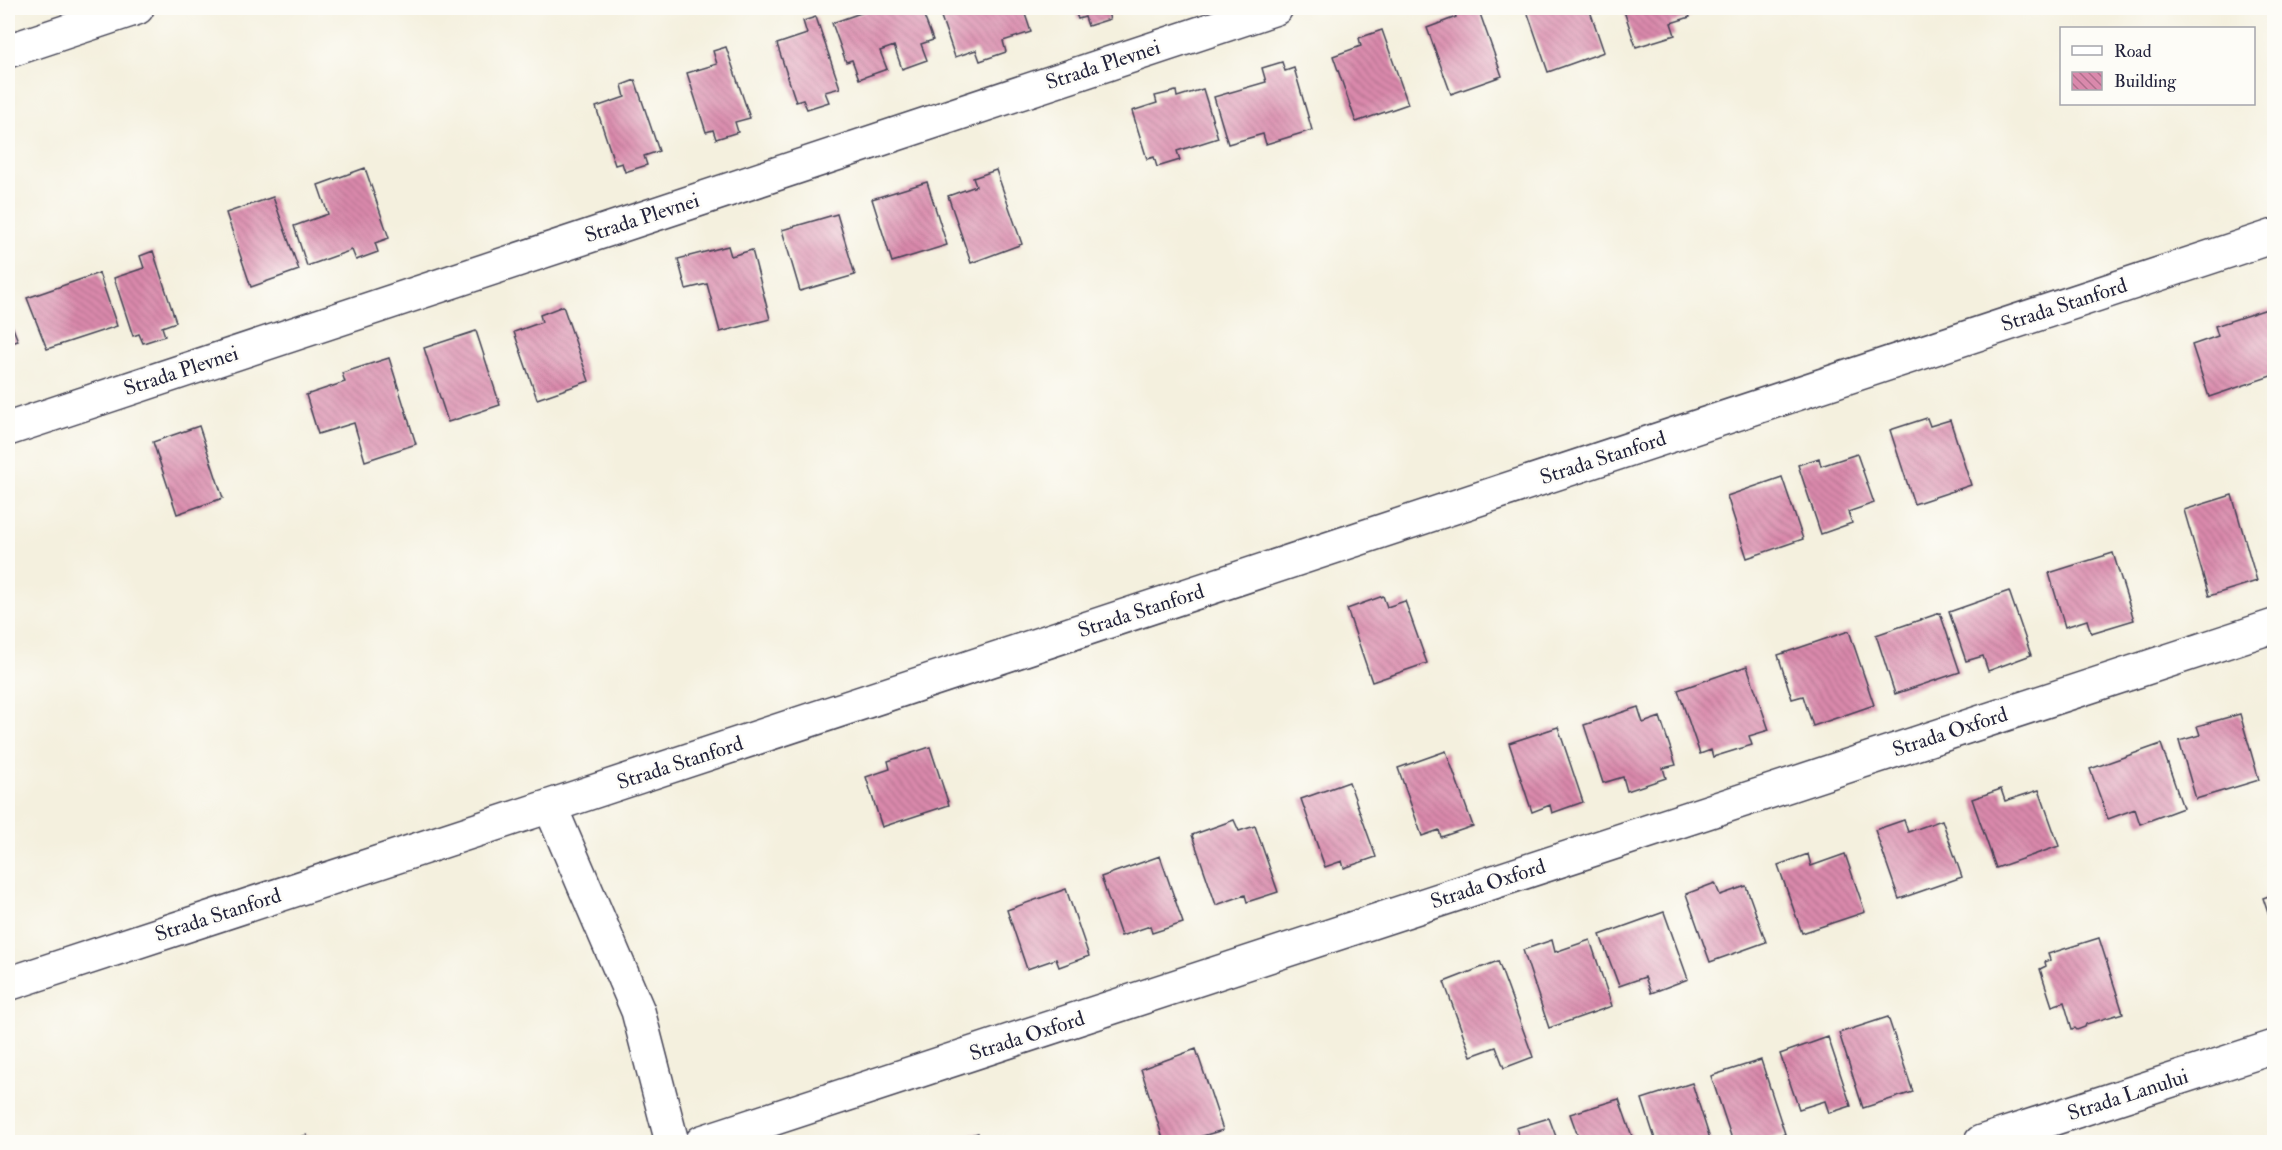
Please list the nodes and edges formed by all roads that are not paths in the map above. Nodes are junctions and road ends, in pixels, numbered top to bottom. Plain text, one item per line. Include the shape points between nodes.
1 (137, 8) edge
2 (1276, 8) edge
3 (8, 51) edge
4 (2274, 236) edge
5 (8, 429) edge
6 (2274, 626) edge
7 (550, 806) junction
8 (8, 984) edge
9 (2274, 1047) edge
10 (672, 1143) edge
11 (702, 1143) edge
12 (1981, 1143) edge

1 - 3 street
2 - 5 street, Strada Plevnei
4 - 7 street, Strada Stanford
6 - 11 street, Strada Oxford
7 - 8 street, Strada Stanford
7 - 10 street via 638,1011
9 - 12 street, Strada Lanului

